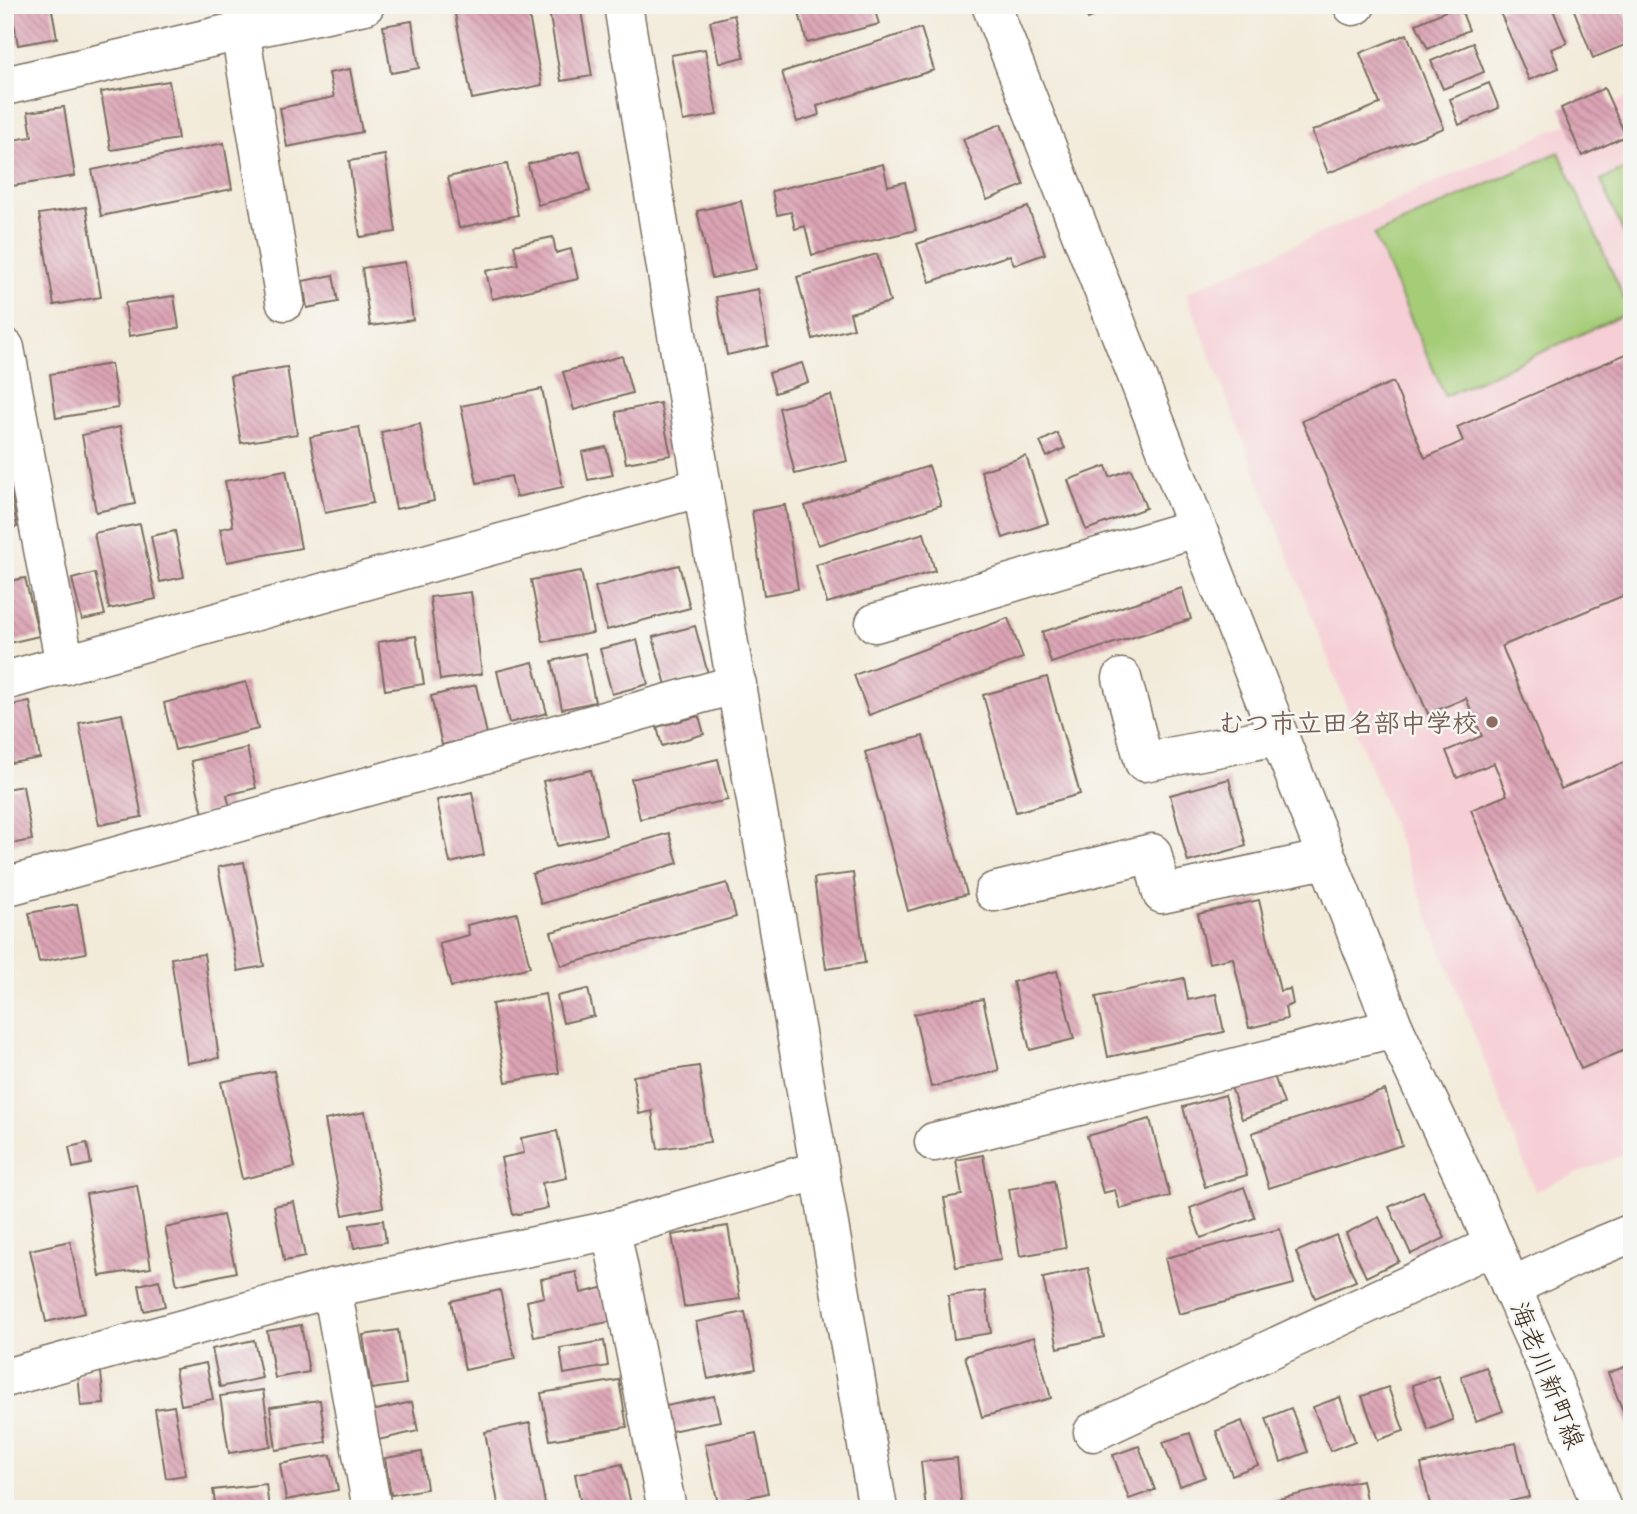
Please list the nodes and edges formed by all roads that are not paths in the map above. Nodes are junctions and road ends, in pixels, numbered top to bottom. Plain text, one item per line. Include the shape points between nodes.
1 (365, 5) edge
2 (624, 5) edge
3 (991, 5) edge
4 (240, 31) junction
5 (5, 86) edge
6 (285, 301) dead end
7 (5, 348) edge
8 (702, 487) junction
9 (1196, 528) junction
10 (875, 623) dead end
11 (65, 665) junction
12 (1122, 678) dead end
13 (5, 681) edge
14 (737, 684) junction
15 (1278, 736) junction
16 (1326, 859) junction
17 (5, 887) edge
18 (994, 892) dead end
19 (1394, 1028) junction
20 (934, 1142) dead end
21 (820, 1170) junction
22 (611, 1230) junction
23 (1632, 1233) edge
24 (1494, 1245) junction
25 (1511, 1287) junction
26 (332, 1288) junction
27 (5, 1378) edge
28 (1093, 1432) dead end
29 (372, 1509) edge
30 (667, 1509) edge
31 (878, 1509) edge
32 (1602, 1509) edge

1 - 4 street
2 - 8 street
3 - 9 street
4 - 5 street
4 - 6 street
7 - 11 street
8 - 11 street
8 - 14 street
9 - 10 street
9 - 15 street
11 - 13 street
12 - 15 street via 1144,762
14 - 17 street
14 - 21 street
15 - 16 street
16 - 18 street via 1162,894 1152,853
16 - 19 street
19 - 20 street
19 - 24 street
21 - 22 street
21 - 31 street
22 - 26 street
22 - 30 street
23 - 25 street, 海老川新町線
24 - 25 street
24 - 28 street
25 - 32 street, 海老川新町線
26 - 27 street
26 - 29 street

